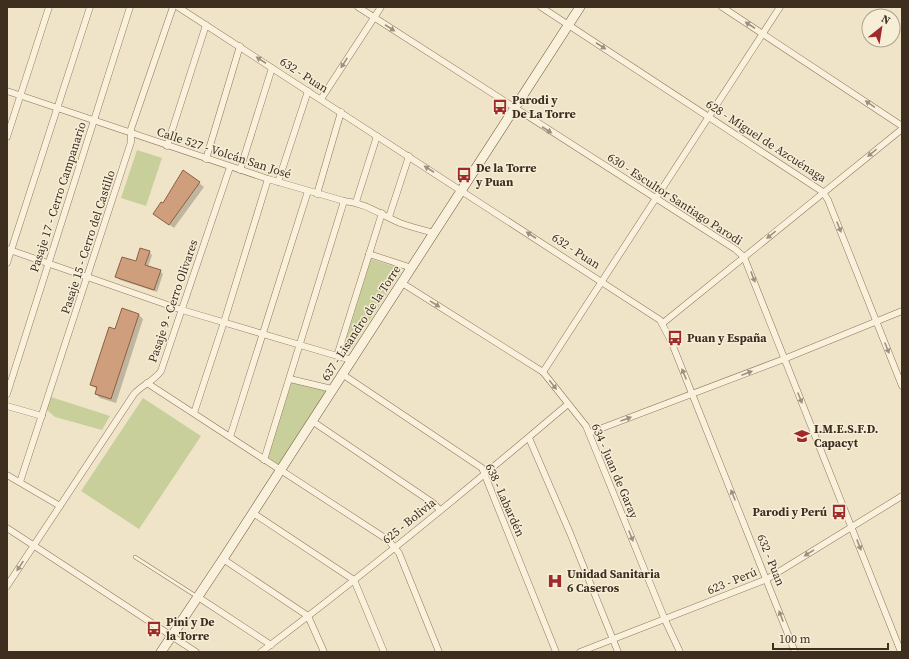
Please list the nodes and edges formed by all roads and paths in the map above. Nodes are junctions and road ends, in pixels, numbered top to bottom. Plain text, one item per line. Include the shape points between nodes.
1 (49, 7) edge
2 (90, 7) edge
3 (130, 7) edge
4 (172, 7) edge
5 (358, 7) edge
6 (381, 7) edge
7 (541, 7) edge
8 (580, 7) edge
9 (722, 7) edge
10 (780, 7) edge
11 (181, 8) edge
12 (374, 18) junction
13 (568, 24) junction
14 (206, 25) junction
15 (763, 33) junction
16 (240, 46) junction
17 (272, 68) junction
18 (7, 91) edge
19 (308, 91) junction
20 (20, 95) junction
21 (321, 99) junction
22 (57, 109) junction
23 (514, 109) junction
24 (341, 112) junction
25 (709, 117) junction
26 (94, 121) junction
27 (902, 127) edge
28 (131, 134) junction
29 (7, 136) edge
30 (377, 136) junction
31 (167, 146) junction
32 (409, 156) junction
33 (206, 159) junction
34 (230, 167) junction
35 (240, 170) junction
36 (268, 180) junction
37 (278, 182) junction
38 (462, 190) junction
39 (308, 191) junction
40 (823, 192) junction
41 (318, 194) junction
42 (655, 198) junction
43 (344, 201) junction
44 (356, 202) junction
45 (382, 213) junction
46 (389, 217) junction
47 (434, 233) junction
48 (9, 249) edge
49 (369, 254) junction
50 (744, 257) junction
51 (7, 263) edge
52 (49, 263) junction
53 (412, 268) junction
54 (88, 277) junction
55 (601, 281) junction
56 (402, 283) junction
57 (182, 310) junction
58 (902, 310) edge
59 (876, 321) junction
60 (224, 322) junction
61 (663, 323) junction
62 (264, 333) junction
63 (301, 344) junction
64 (337, 356) junction
65 (784, 359) junction
66 (351, 360) junction
67 (543, 372) junction
68 (342, 374) junction
69 (290, 379) junction
70 (147, 383) junction
71 (902, 386) edge
72 (332, 389) junction
73 (7, 394) edge
74 (692, 394) junction
75 (568, 404) junction
76 (7, 406) edge
77 (194, 413) junction
78 (42, 416) junction
79 (312, 422) junction
80 (589, 433) junction
81 (230, 437) junction
82 (529, 438) junction
83 (264, 460) junction
84 (281, 470) junction
85 (7, 474) edge
86 (485, 475) junction
87 (20, 482) junction
88 (902, 496) edge
89 (60, 506) junction
90 (440, 510) junction
91 (253, 513) junction
92 (852, 527) junction
93 (7, 528) edge
94 (34, 546) junction
95 (395, 546) junction
96 (135, 557) dead end
97 (223, 559) junction
98 (767, 579) junction
99 (354, 580) junction
100 (7, 586) edge
101 (198, 597) junction
102 (308, 616) junction
103 (664, 620) junction
104 (171, 636) junction
105 (612, 640) junction
106 (271, 644) junction
107 (161, 652) edge
108 (196, 652) edge
109 (261, 652) edge
110 (324, 652) edge
111 (384, 652) edge
112 (439, 652) edge
113 (556, 652) edge
114 (580, 652) edge
115 (618, 652) edge
116 (680, 652) edge
117 (795, 652) edge
118 (901, 652) edge

1 - 20 street
2 - 22 street
3 - 26 street, Pasaje 17 - Cerro Campanario
4 - 28 street, Pasaje 15 - Cerro del Castillo
5 - 12 street, 630 - Escultor Santiago Parodi
6 - 12 street
7 - 13 street, 628 - Miguel de Azcuénaga
8 - 13 street, 637 - Lisandro de la Torre
15 -> 9 street
10 - 15 street
11 - 14 street, 632 - Puan
12 -> 21 street
12 -> 23 street, 630 - Escultor Santiago Parodi
13 - 23 street, 637 - Lisandro de la Torre
13 -> 25 street, 628 - Miguel de Azcuénaga
14 - 16 street, 632 - Puan
14 - 31 street
15 - 25 street
27 -> 15 street
17 -> 16 street, 632 - Puan
16 - 33 street
17 - 19 street, 632 - Puan
17 - 35 street
18 - 20 street, Calle 527 - Volcán San José
19 - 21 street, 632 - Puan
19 - 37 street
20 - 22 street, Calle 527 - Volcán San José
20 - 29 street
21 - 24 street, 632 - Puan
22 - 26 street, Calle 527 - Volcán San José
22 - 48 street
23 - 38 street, 637 - Lisandro de la Torre
23 -> 42 street, 630 - Escultor Santiago Parodi
24 - 30 street, 632 - Puan
24 - 41 street
25 - 40 street, 628 - Miguel de Azcuénaga
25 - 42 street
26 - 28 street, Calle 527 - Volcán San José
26 - 52 street, Pasaje 17 - Cerro Campanario
27 -> 40 street
28 - 31 street, Calle 527 - Volcán San José
28 - 54 street, Pasaje 15 - Cerro del Castillo via 131,142
30 - 32 street, 632 - Puan
30 - 44 street
31 - 33 street, Calle 527 - Volcán San José
38 -> 32 street, 632 - Puan
32 - 46 street
33 - 34 street, Calle 527 - Volcán San José
34 - 35 street, Calle 527 - Volcán San José
34 - 57 street, Pasaje 9 - Cerro Olivares
35 - 36 street, Calle 527 - Volcán San José
36 - 37 street, Calle 527 - Volcán San José
36 - 60 street
37 - 39 street, Calle 527 - Volcán San José
38 - 47 street, 637 - Lisandro de la Torre
55 -> 38 street, 632 - Puan
39 - 41 street, Calle 527 - Volcán San José
39 - 62 street
40 -> 50 street
40 -> 59 street, 628 - Miguel de Azcuénaga
41 - 43 street, Calle 527 - Volcán San José
42 - 50 street, 630 - Escultor Santiago Parodi via 736,249
42 - 55 street
43 - 44 street, Calle 527 - Volcán San José
43 - 63 street
44 - 45 street, Calle 527 - Volcán San José
45 - 46 street, Calle 527 - Volcán San José
45 - 49 street
46 - 47 street, Calle 527 - Volcán San José
47 - 53 street, 637 - Lisandro de la Torre
48 - 51 street
48 - 52 street
49 - 53 street
49 - 64 street
50 - 61 street
50 -> 65 street, 630 - Escultor Santiago Parodi
52 - 54 street
52 - 73 street, Pasaje 17 - Cerro Campanario
53 - 56 street, 637 - Lisandro de la Torre
54 - 57 street
54 - 78 street, Pasaje 15 - Cerro del Castillo
55 - 61 street, 632 - Puan
55 - 67 street
56 - 66 street, 637 - Lisandro de la Torre
56 -> 67 street, 634 - Juan de Garay
57 - 60 street
57 - 70 street, Pasaje 9 - Cerro Olivares via 161,371
58 - 59 street
59 - 65 street
59 -> 71 street, 628 - Miguel de Azcuénaga
60 - 62 street
60 - 77 street
74 -> 61 street, 632 - Puan
62 - 63 street
62 - 81 street
63 - 64 street
63 - 69 street
64 - 66 street
74 -> 65 street
65 -> 92 street, 630 - Escultor Santiago Parodi
66 - 68 street, 637 - Lisandro de la Torre
67 -> 75 street, 634 - Juan de Garay
68 - 72 street, 637 - Lisandro de la Torre
68 - 86 street, 638 - Labardén via 479,465
69 - 72 street
69 - 83 street
70 - 77 street
70 - 89 street, Pasaje 9 - Cerro Olivares via 134,394
72 - 79 street, 637 - Lisandro de la Torre
80 -> 74 street
98 -> 74 street, 632 - Puan
75 - 80 street, 634 - Juan de Garay
75 - 82 street, 625 - Bolivia
76 - 78 street
77 - 81 street
78 - 87 street, Pasaje 15 - Cerro del Castillo
79 - 84 street, 637 - Lisandro de la Torre
79 - 90 street
80 -> 103 street, 634 - Juan de Garay
81 - 83 street
82 - 86 street, 625 - Bolivia
82 - 105 street
83 - 84 street
84 - 91 street, 637 - Lisandro de la Torre
84 - 95 street
85 - 87 street
86 - 90 street, 625 - Bolivia
86 - 113 street, 638 - Labardén
87 - 89 street
88 - 92 street, 623 - Perú
89 - 94 street, Pasaje 9 - Cerro Olivares
90 - 95 street, 625 - Bolivia
91 - 97 street, 637 - Lisandro de la Torre
91 - 99 street
92 -> 98 street, 623 - Perú
92 -> 118 street, 630 - Escultor Santiago Parodi
93 - 94 street
94 -> 100 street, Pasaje 9 - Cerro Olivares
94 - 104 street
95 - 99 street, 625 - Bolivia
95 - 112 street
96 - 101 lane
97 - 101 street, 637 - Lisandro de la Torre
97 - 102 street
98 - 103 street, 623 - Perú
117 -> 98 street, 632 - Puan
99 - 102 street, 625 - Bolivia
99 - 111 street
101 - 104 street, 637 - Lisandro de la Torre
101 - 106 street
102 - 106 street, 625 - Bolivia
102 - 110 street
103 - 105 street, 623 - Perú
103 - 116 street, 634 - Juan de Garay
104 - 107 street, 637 - Lisandro de la Torre
104 - 108 street
105 - 114 street, 623 - Perú
105 - 115 street
106 - 109 street, 625 - Bolivia

